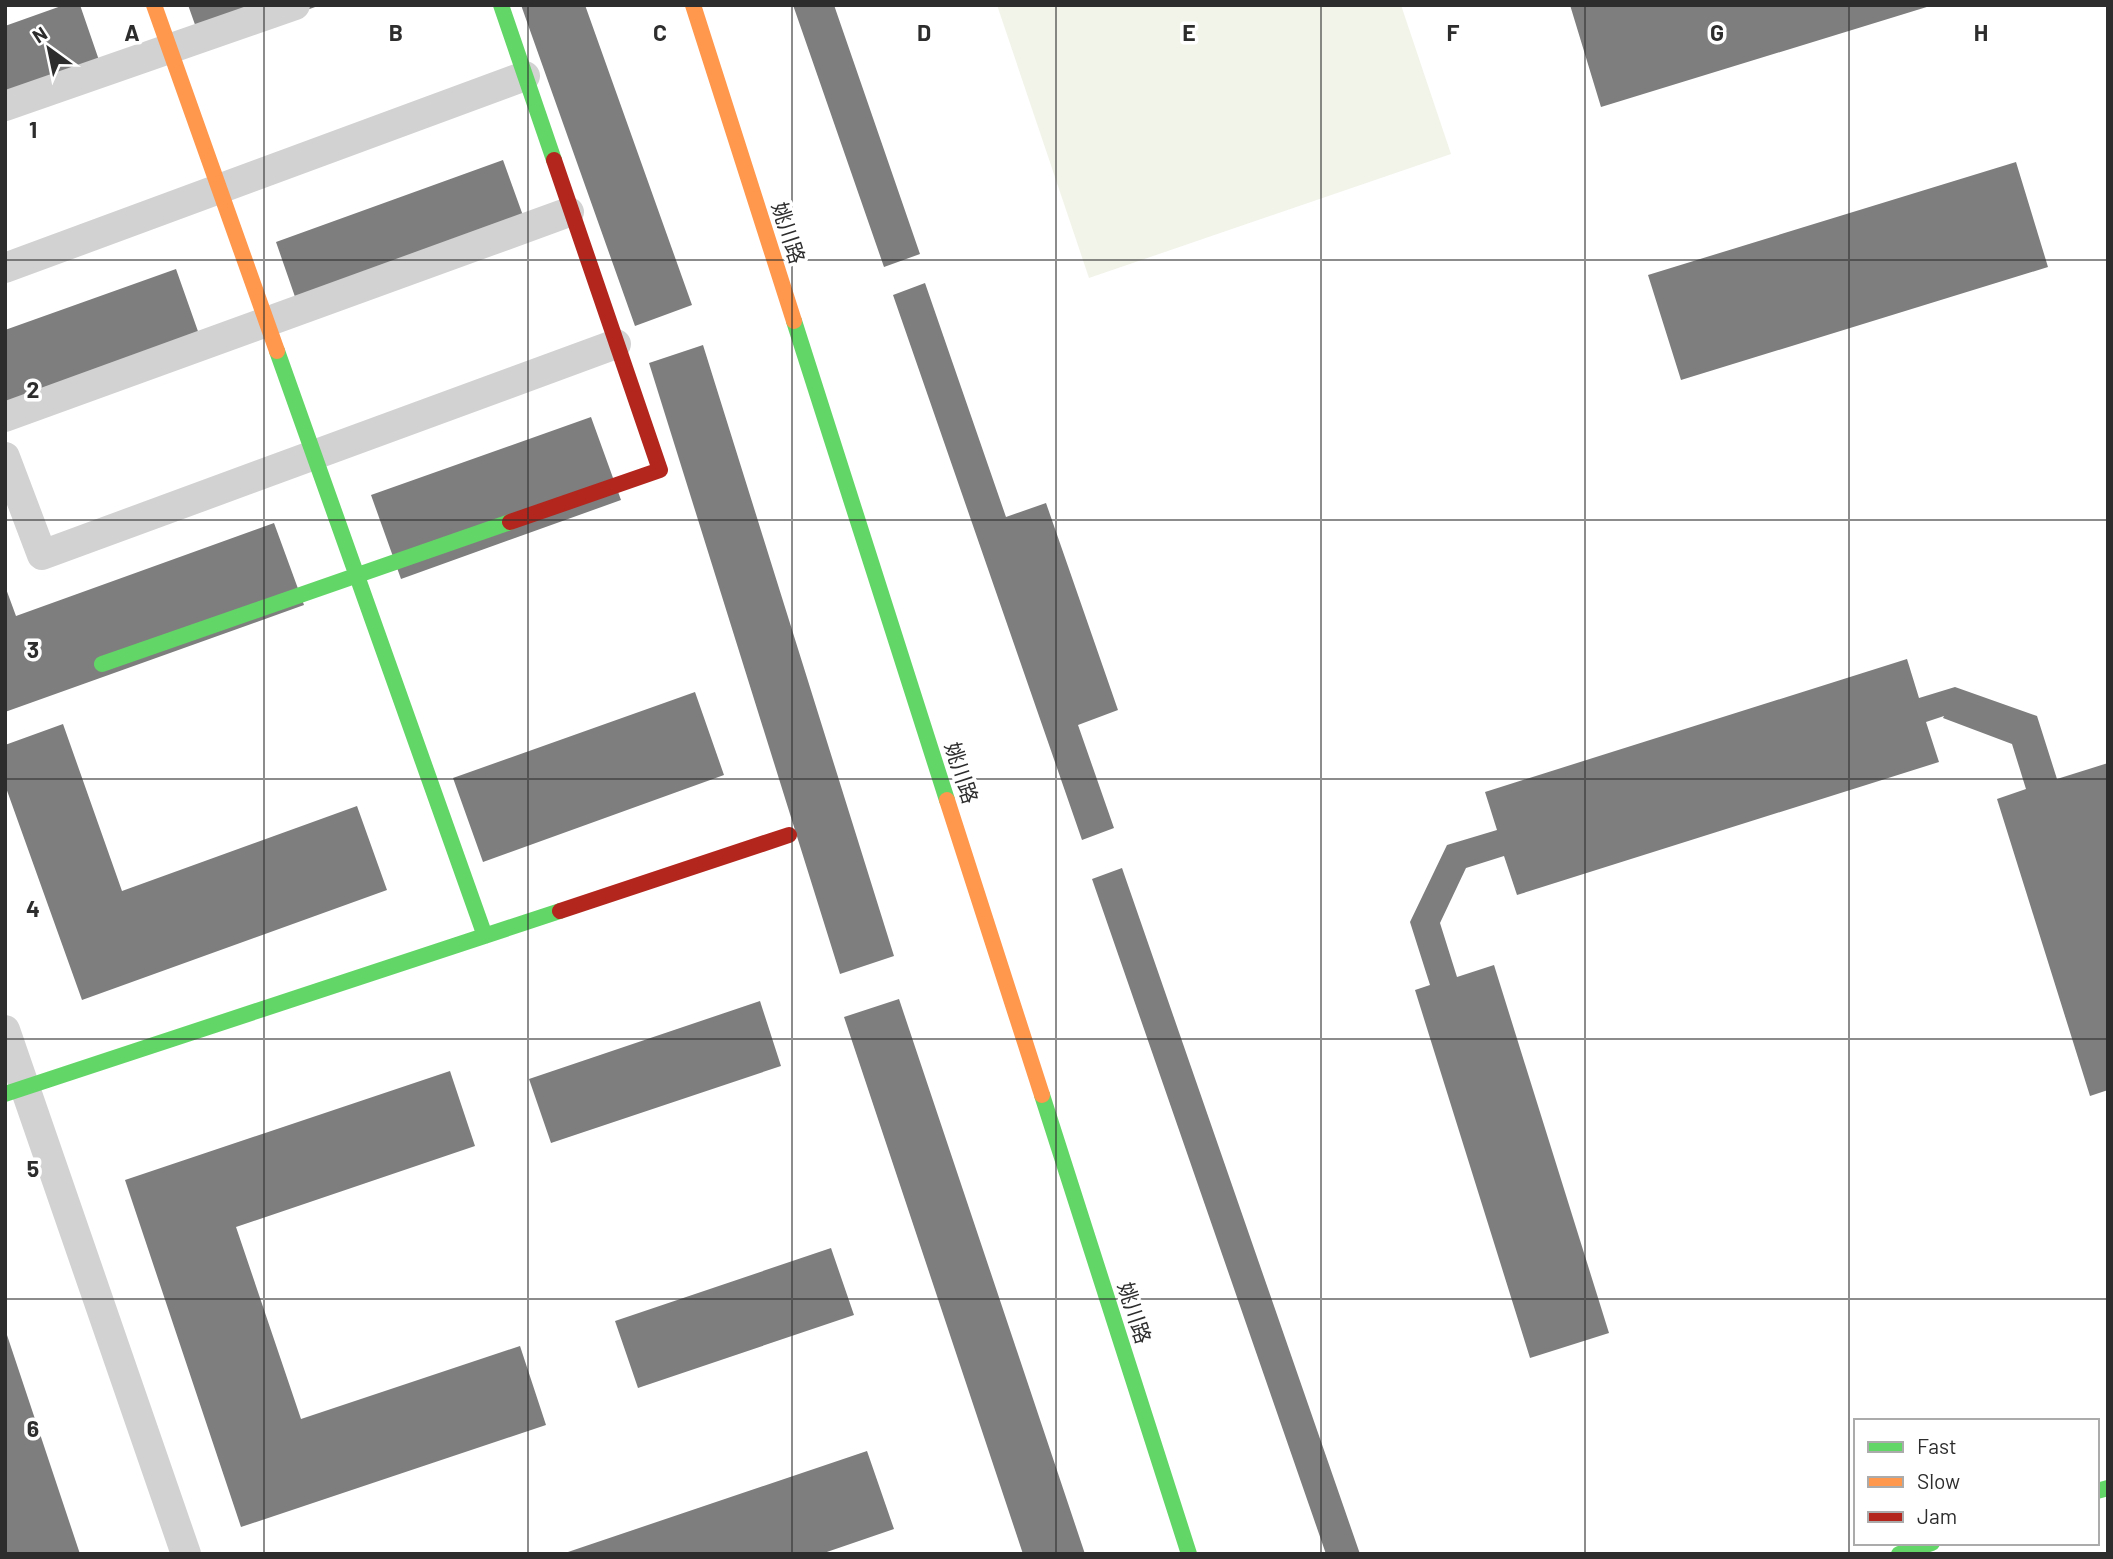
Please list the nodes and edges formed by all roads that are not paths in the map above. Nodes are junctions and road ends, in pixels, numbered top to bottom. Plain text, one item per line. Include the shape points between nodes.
1 (154, 5) edge
2 (295, 5) edge
3 (501, 5) edge
4 (694, 5) edge
5 (171, 48) junction
6 (524, 76) junction
7 (5, 106) edge
8 (569, 212) junction
9 (5, 268) edge
10 (268, 322) junction
11 (616, 344) junction
12 (5, 417) edge
13 (5, 457) edge
14 (358, 576) junction
15 (102, 664) dead end
16 (789, 835) dead end
17 (485, 936) junction
18 (5, 1030) edge
19 (16, 1091) edge
20 (1927, 1545) edge
21 (186, 1554) edge
22 (1189, 1554) edge
23 (1899, 1554) edge

1 - 5 street
2 - 5 street
3 - 6 street
4 - 22 street, 姚川路
5 - 7 street
5 - 10 street
6 - 8 street
6 - 9 street
8 - 10 street
8 - 11 street
10 - 12 street
10 - 14 street
11 - 13 street via 42,555
11 - 14 street via 660,470
14 - 15 street
14 - 17 street
16 - 17 street
17 - 19 street
18 - 19 street
19 - 21 street
20 - 23 street

